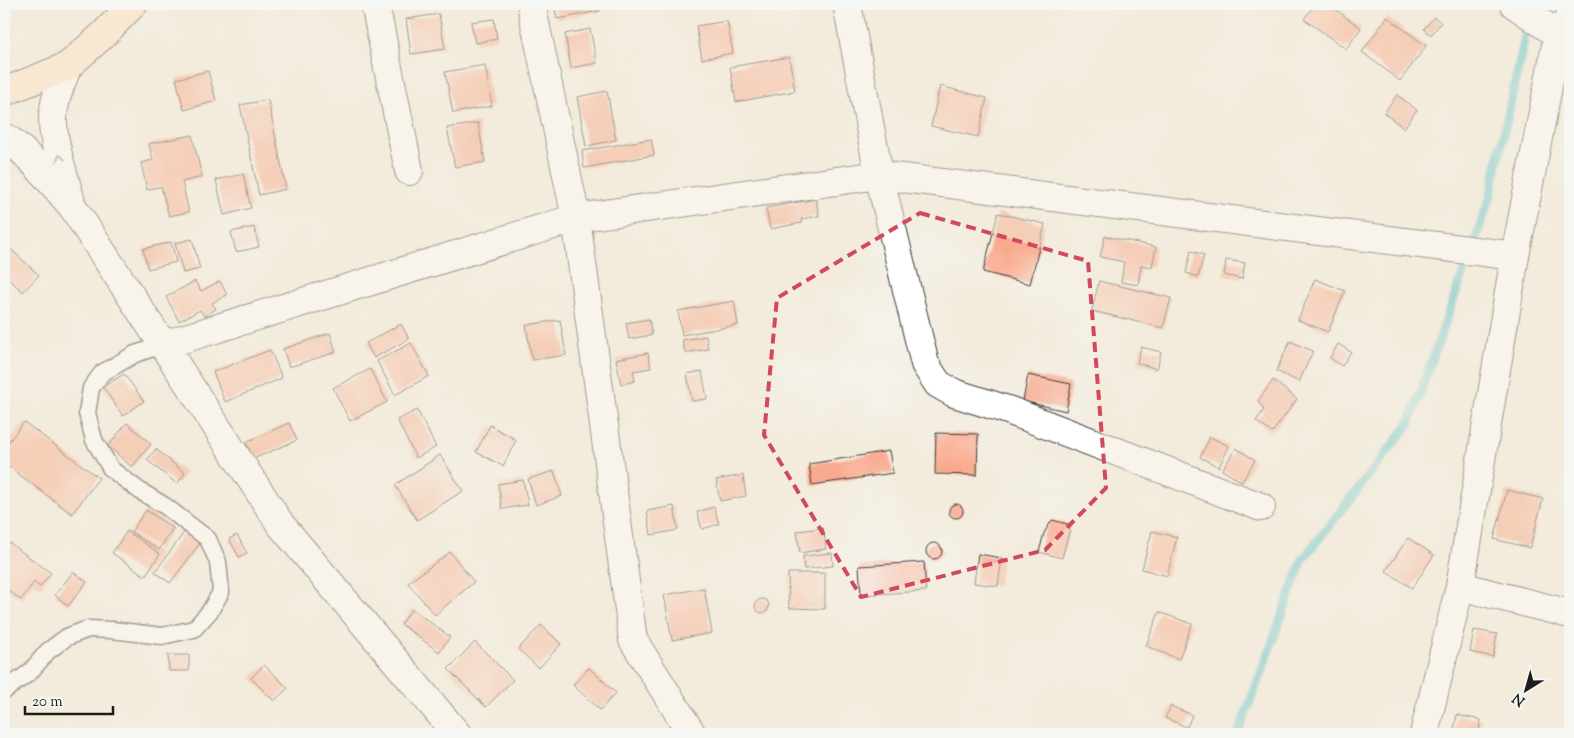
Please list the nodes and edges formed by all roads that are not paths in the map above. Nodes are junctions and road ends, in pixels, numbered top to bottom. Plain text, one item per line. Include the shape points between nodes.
1 (133, 4) edge
2 (374, 4) edge
3 (531, 4) edge
4 (847, 4) edge
5 (1514, 4) edge
6 (1566, 32) edge
7 (68, 66) junction
8 (4, 92) edge
9 (4, 137) edge
10 (409, 171) dead end
11 (879, 175) junction
12 (72, 206) junction
13 (576, 218) junction
14 (1515, 256) junction
15 (163, 345) junction
16 (1261, 507) dead end
17 (1460, 586) junction
18 (1570, 614) edge
19 (4, 691) edge
20 (457, 734) edge
21 (692, 734) edge
22 (1424, 734) edge

1 - 7 street
2 - 10 street
3 - 13 street
4 - 11 street
5 - 6 street
6 - 14 street
7 - 8 street
12 -> 7 street via 53,119 57,92
9 - 12 street via 32,161
11 - 13 street
11 - 14 street
11 - 16 street via 924,364 938,384 954,393 1008,410
12 - 15 street
13 - 15 street
13 - 21 street via 633,640
14 - 17 street
15 - 19 lane via 135,354 102,373 91,388 87,413 94,440 111,469 208,539 218,562 221,592 194,629 162,636 88,629 67,637
15 - 20 street via 280,526
17 - 18 street
17 - 22 street

